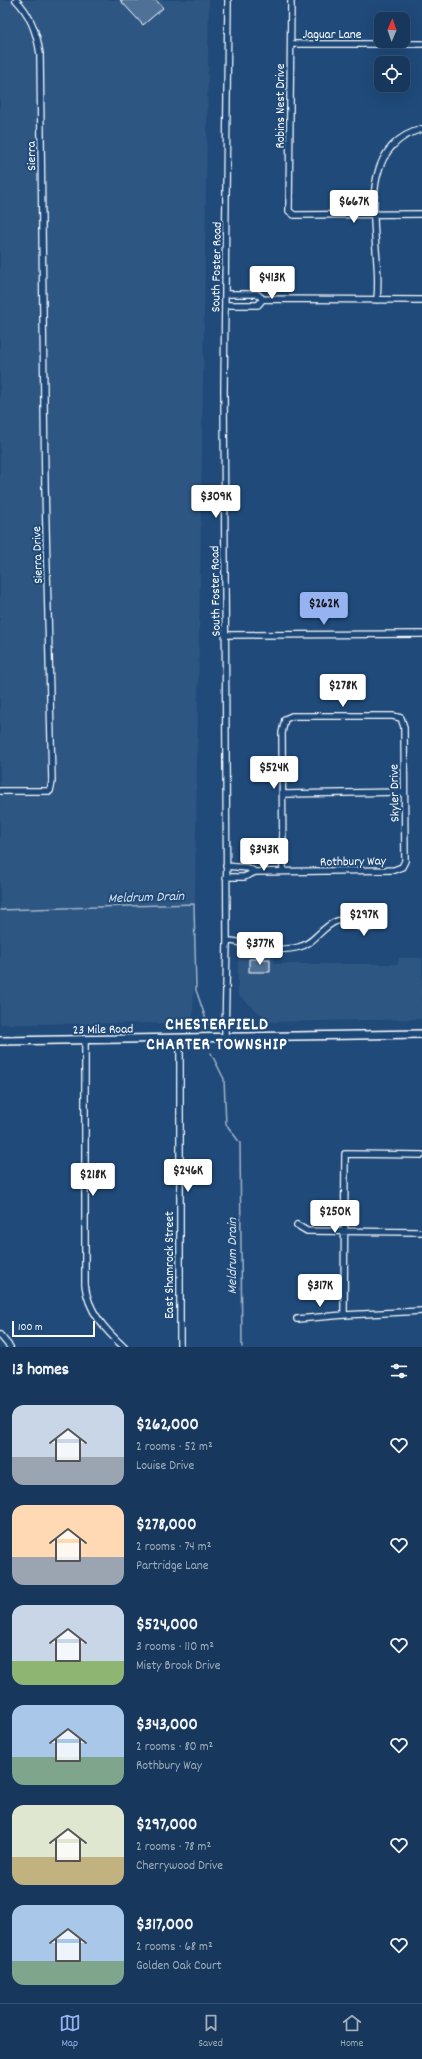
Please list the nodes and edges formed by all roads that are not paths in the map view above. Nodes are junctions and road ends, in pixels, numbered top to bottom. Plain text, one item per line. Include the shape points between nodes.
1 (16, 0) edge
2 (228, 0) edge
3 (291, 0) edge
4 (291, 44) junction
5 (422, 44) edge
6 (422, 129) edge
7 (422, 214) edge
8 (374, 216) junction
9 (226, 294) junction
10 (263, 299) junction
11 (377, 300) junction
12 (422, 300) edge
13 (226, 305) junction
14 (44, 318) joint
15 (422, 634) edge
16 (226, 635) junction
17 (0, 791) edge
18 (404, 792) junction
19 (283, 794) junction
20 (226, 866) junction
21 (402, 867) joint
22 (283, 871) junction
23 (255, 872) junction
24 (226, 877) junction
25 (352, 921) junction
26 (227, 941) junction
27 (422, 1034) edge
28 (225, 1037) junction
29 (180, 1038) junction
30 (0, 1041) edge
31 (85, 1041) junction
32 (422, 1155) edge
33 (297, 1225) dead end
34 (344, 1232) junction
35 (422, 1232) edge
36 (422, 1311) edge
37 (344, 1314) junction
38 (297, 1319) dead end
39 (0, 1335) edge
40 (10, 1347) edge
41 (124, 1347) edge
42 (180, 1347) edge

1 - 14 street, Sierra via 34,28 40,54
2 - 9 street, South Foster Road
3 - 4 street, Robins Nest Drive
4 - 5 street, Jaguar Lane
4 - 8 street, Robins Nest Drive via 290,213
6 - 8 street via 399,140 381,160 376,176
7 - 8 street
8 - 11 street
9 - 10 street via 257,294
9 - 13 street, South Foster Road
10 - 11 street
10 - 13 street via 258,305
11 - 12 street
13 - 16 street, South Foster Road
14 - 17 street, Sierra Drive via 52,782 50,791
15 - 16 street
16 - 20 street, South Foster Road
18 - 19 street
18 - 19 street, Skyler Drive via 404,727 401,718 292,716 283,724
18 - 21 street, Skyler Drive via 405,861
19 - 22 street
20 - 23 street, Rothbury Way via 248,868
20 - 24 street, South Foster Road
21 - 22 street, Rothbury Way via 394,870
22 - 23 street, Rothbury Way
23 - 24 street, Rothbury Way via 244,876
24 - 26 street, South Foster Road
25 - 25 street via 359,918 375,922 373,927 365,928 356,926
25 - 26 street via 340,920 332,923 299,947 260,948 240,941
26 - 28 street, South Foster Road
27 - 28 main road, 23 Mile Road
28 - 29 main road, 23 Mile Road
29 - 31 main road, 23 Mile Road
29 - 42 street, East Shamrock Street
30 - 31 main road, 23 Mile Road
31 - 41 street via 84,1285 93,1311
32 - 34 street via 345,1154
33 - 34 street via 307,1231
34 - 35 street
34 - 37 street
36 - 37 street
37 - 38 street
39 - 40 street

